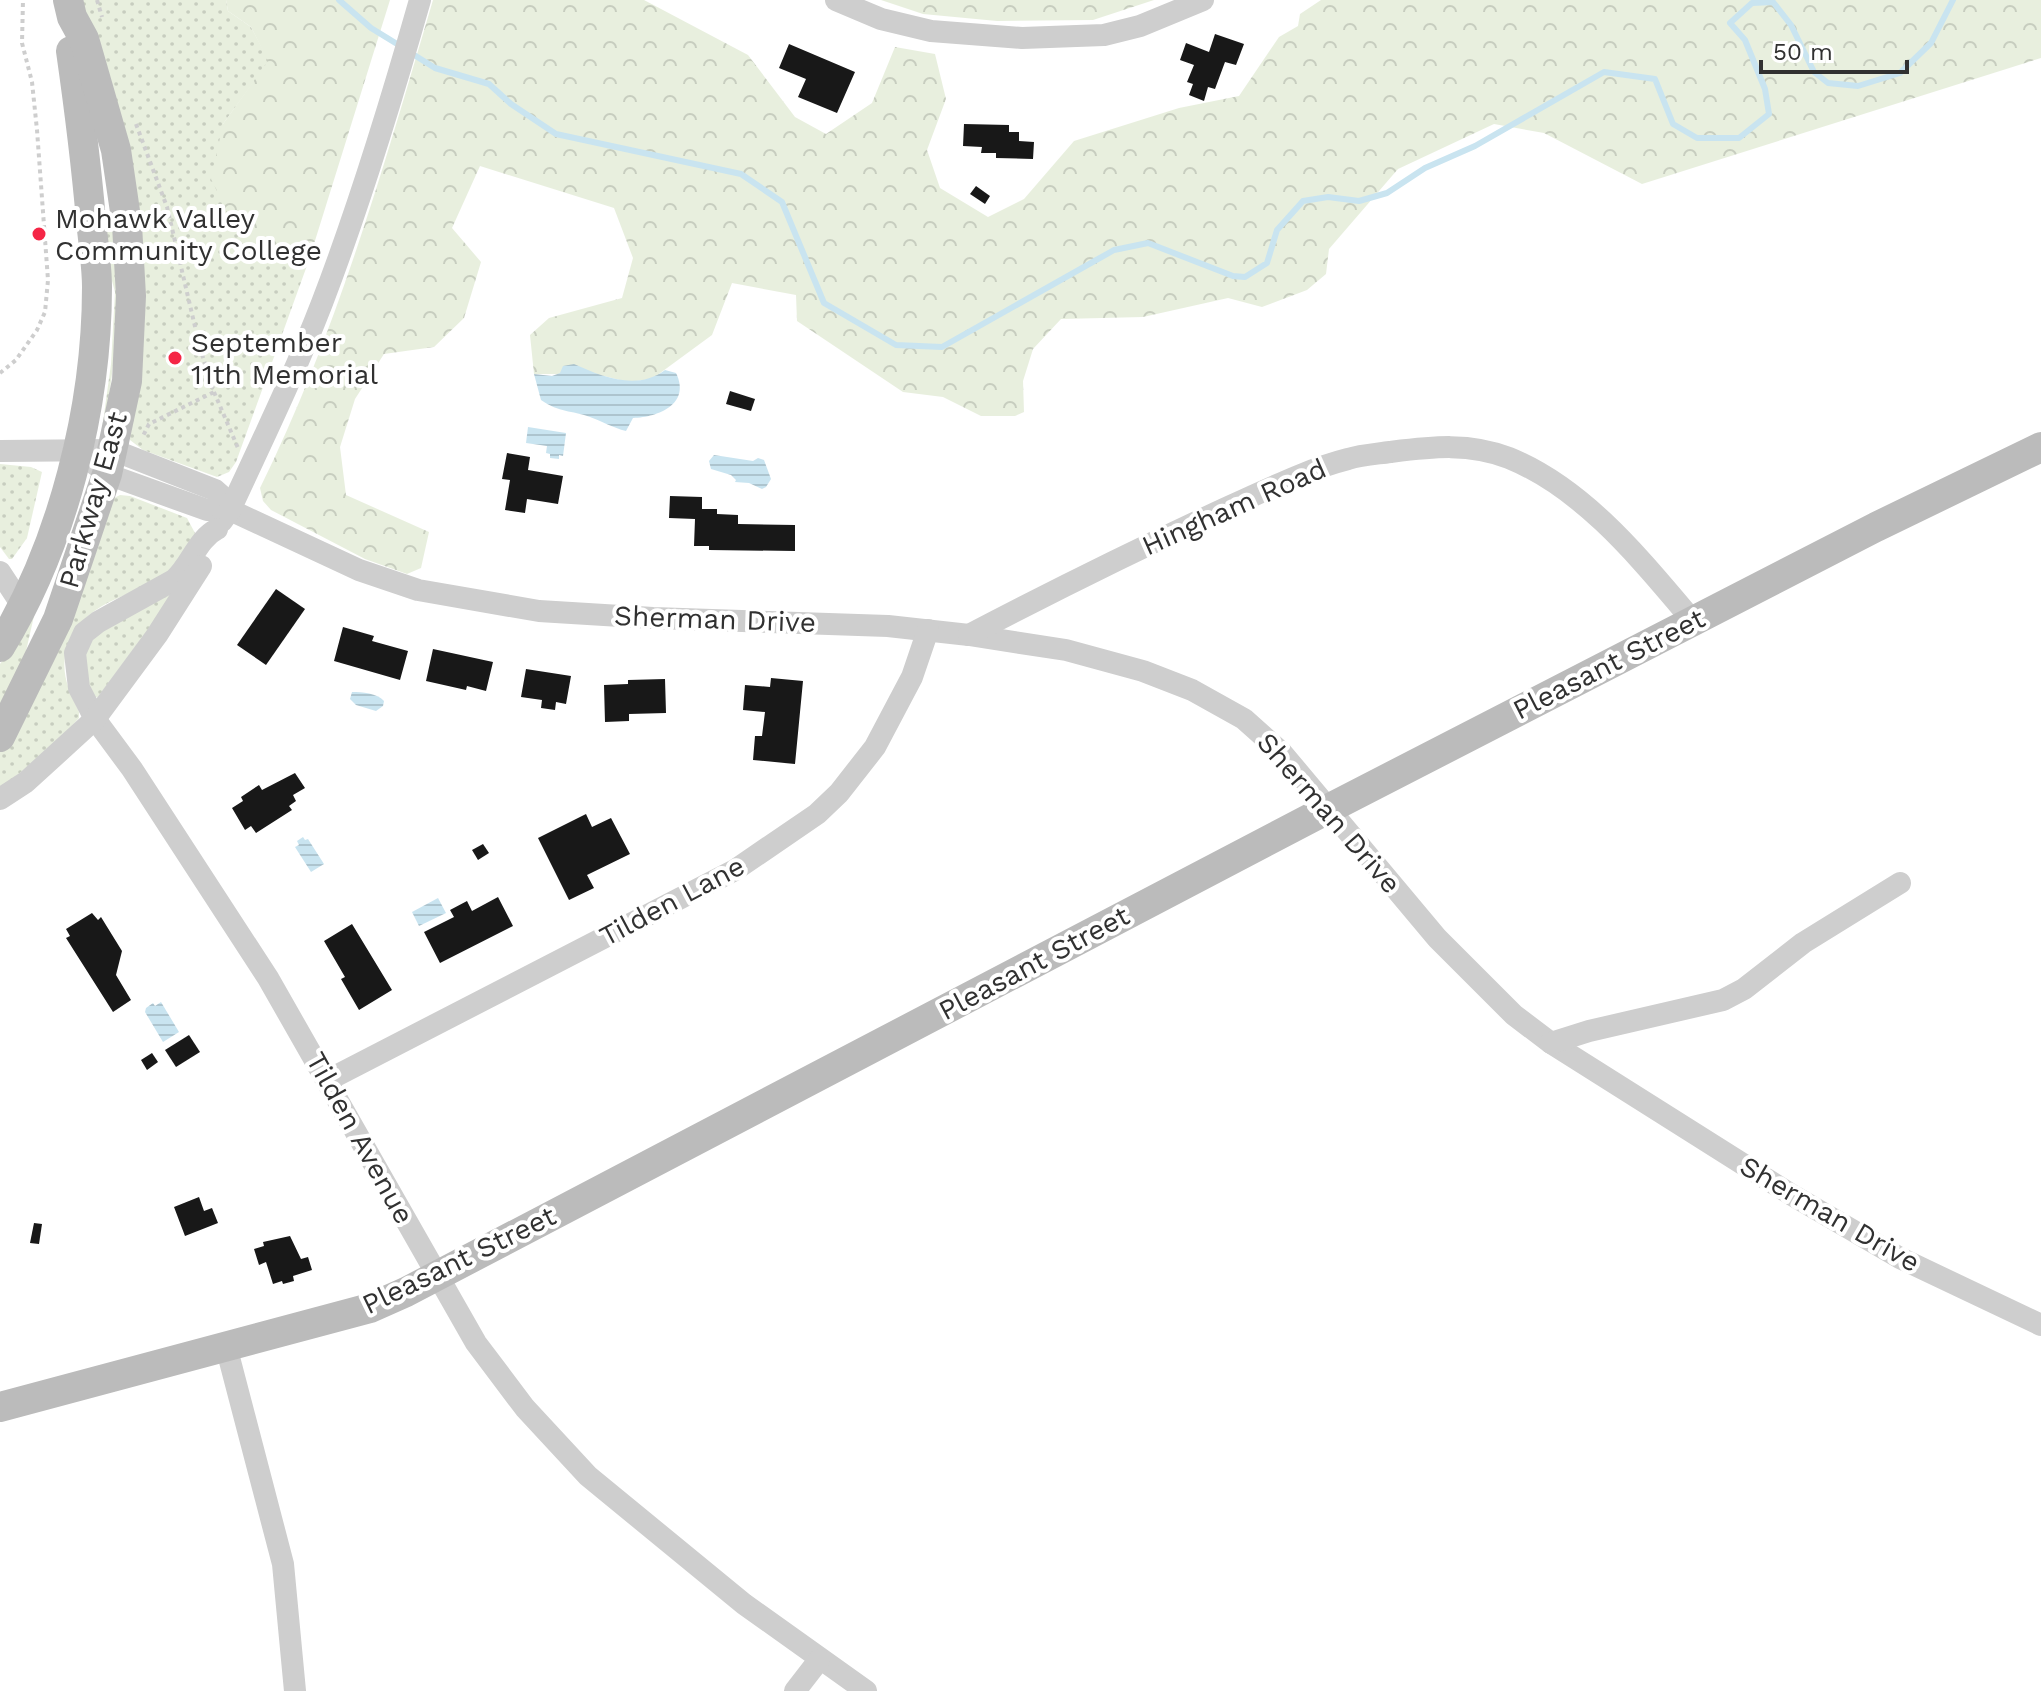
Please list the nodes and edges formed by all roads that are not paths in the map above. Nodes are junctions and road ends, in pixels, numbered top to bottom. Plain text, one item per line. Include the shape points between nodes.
1 (420, 0) edge
2 (836, 0) edge
3 (1203, 0) edge
4 (70, 9) edge
5 (2041, 447) edge
6 (0, 451) edge
7 (78, 451) junction
8 (119, 456) junction
9 (230, 510) junction
10 (217, 529) junction
11 (0, 572) edge
12 (23, 607) junction
13 (1693, 621) junction
14 (928, 630) junction
15 (969, 635) junction
16 (0, 647) edge
17 (95, 719) junction
18 (0, 737) edge
19 (0, 799) edge
20 (1330, 808) junction
21 (1900, 883) dead end
22 (1551, 1043) junction
23 (328, 1080) junction
24 (436, 1275) junction
25 (2041, 1325) edge
26 (226, 1346) junction
27 (0, 1407) edge
28 (819, 1660) junction
29 (295, 1691) edge
30 (795, 1691) edge
31 (866, 1691) edge

1 - 9 street via 322,303
2 - 3 street via 881,19 931,31 1022,38 1104,35
4 - 7 street, Parkway East via 97,285 94,357
4 - 8 street, Parkway East via 84,39 116,150 127,225 131,296
5 - 13 street, Pleasant Street
6 - 7 street, Sherman Drive
7 - 8 street, Sherman Drive
7 - 12 street, Parkway East via 61,513
8 - 9 street, Sherman Drive via 207,510
8 - 18 street, Parkway East via 58,619
9 - 10 street
9 - 14 street, Sherman Drive via 373,575 418,590 527,609
10 - 17 street via 215,544 157,635
10 - 17 street, Tilden Avenue via 174,580 91,626 78,642 75,673
11 - 12 street
12 - 16 street, Parkway East
13 - 15 street, Hingham Road via 1635,553 1548,479 1509,458 1444,445 1349,458 1304,473 1126,554
13 - 20 street, Pleasant Street
14 - 15 street, Sherman Drive
14 - 23 street, Tilden Lane via 912,677 875,747 817,814 735,870
15 - 20 street, Sherman Drive via 1066,650 1192,690 1244,719
17 - 19 street
17 - 23 street, Tilden Avenue via 268,978
20 - 22 street, Sherman Drive via 1437,938 1514,1015
20 - 24 street, Pleasant Street
21 - 22 street via 1723,1000
22 - 25 street, Sherman Drive via 1900,1258
23 - 24 street, Tilden Avenue
24 - 26 street, Pleasant Street via 370,1308
24 - 28 street, Tilden Avenue via 476,1343 525,1408 588,1476
26 - 27 street, Pleasant Street
26 - 29 street via 283,1564
28 - 30 street
28 - 31 street, Tilden Avenue

